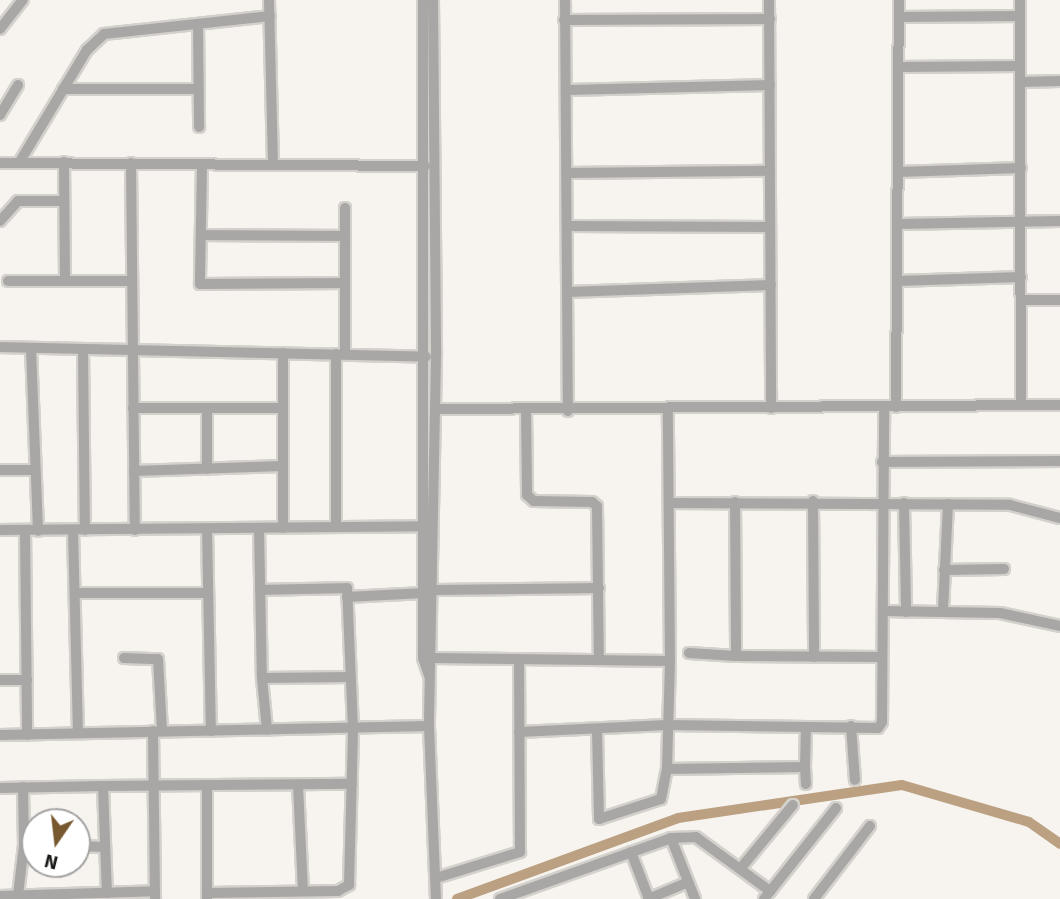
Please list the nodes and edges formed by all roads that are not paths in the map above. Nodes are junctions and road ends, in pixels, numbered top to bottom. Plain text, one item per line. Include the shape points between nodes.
1 (23, 0) edge
2 (269, 0) edge
3 (424, 0) edge
4 (433, 0) edge
5 (565, 0) edge
6 (769, 0) edge
7 (899, 0) edge
8 (1020, 0) edge
9 (270, 16) junction
10 (1020, 16) junction
11 (899, 17) junction
12 (770, 19) junction
13 (564, 20) junction
14 (198, 24) junction
15 (0, 29) edge
16 (1020, 66) junction
17 (899, 67) junction
18 (1060, 81) edge
19 (1020, 82) junction
20 (18, 85) dead end
21 (770, 85) junction
22 (63, 89) junction
23 (198, 89) junction
24 (566, 90) junction
25 (0, 115) edge
26 (199, 127) dead end
27 (64, 162) junction
28 (0, 163) edge
29 (19, 163) junction
30 (131, 163) junction
31 (202, 164) junction
32 (272, 165) junction
33 (425, 166) junction
34 (1021, 168) junction
35 (770, 171) junction
36 (898, 172) junction
37 (567, 173) junction
38 (64, 201) junction
39 (345, 208) dead end
40 (0, 221) edge
41 (1060, 221) edge
42 (1020, 223) junction
43 (898, 224) junction
44 (569, 226) junction
45 (770, 227) junction
46 (201, 235) junction
47 (345, 236) junction
48 (1021, 277) junction
49 (8, 281) dead end
50 (65, 281) junction
51 (131, 281) junction
52 (897, 281) junction
53 (345, 283) junction
54 (771, 285) junction
55 (568, 292) junction
56 (1021, 300) junction
57 (1060, 300) edge
58 (0, 347) edge
59 (31, 348) junction
60 (83, 349) junction
61 (132, 350) junction
62 (283, 353) junction
63 (340, 354) junction
64 (426, 357) junction
65 (1021, 405) junction
66 (1060, 405) edge
67 (890, 407) junction
68 (133, 408) junction
69 (207, 408) junction
70 (283, 408) junction
71 (771, 408) junction
72 (436, 409) junction
73 (526, 410) junction
74 (668, 410) junction
75 (568, 411) junction
76 (1060, 461) edge
77 (882, 462) junction
78 (283, 466) junction
79 (207, 469) junction
80 (0, 470) edge
81 (35, 470) junction
82 (134, 471) junction
83 (813, 501) junction
84 (883, 501) junction
85 (735, 502) junction
86 (669, 503) junction
87 (904, 503) junction
88 (947, 504) junction
89 (1060, 518) edge
90 (425, 526) junction
91 (336, 527) junction
92 (259, 528) junction
93 (284, 528) junction
94 (207, 529) junction
95 (0, 530) edge
96 (25, 530) junction
97 (79, 530) junction
98 (135, 530) junction
99 (38, 531) junction
100 (1004, 569) dead end
101 (944, 570) junction
102 (599, 588) junction
103 (260, 590) junction
104 (429, 592) junction
105 (75, 593) junction
106 (208, 593) junction
107 (347, 597) junction
108 (943, 610) junction
109 (883, 611) junction
110 (906, 612) junction
111 (1060, 626) edge
112 (689, 653) dead end
113 (736, 656) junction
114 (433, 657) junction
115 (814, 657) junction
116 (883, 657) junction
117 (124, 658) dead end
118 (519, 659) junction
119 (599, 660) junction
120 (670, 660) junction
121 (429, 675) junction
122 (351, 677) junction
123 (262, 678) junction
124 (0, 680) edge
125 (27, 680) junction
126 (667, 725) junction
127 (429, 726) junction
128 (851, 726) junction
129 (806, 727) junction
130 (353, 729) junction
131 (267, 730) junction
132 (597, 730) junction
133 (157, 731) junction
134 (211, 731) junction
135 (519, 732) junction
136 (78, 733) junction
137 (0, 735) edge
138 (27, 735) junction
139 (805, 767) junction
140 (667, 769) junction
141 (855, 780) dead end
142 (352, 784) junction
143 (806, 784) dead end
144 (298, 785) junction
145 (103, 786) junction
146 (207, 787) junction
147 (0, 788) edge
148 (23, 788) junction
149 (153, 789) junction
150 (793, 805) dead end
151 (25, 808) edge
152 (836, 808) dead end
153 (870, 826) dead end
154 (671, 838) junction
155 (91, 846) edge
156 (105, 847) junction
157 (631, 852) junction
158 (740, 869) junction
159 (22, 878) edge
160 (436, 878) junction
161 (686, 883) junction
162 (303, 891) junction
163 (107, 893) junction
164 (18, 895) junction
165 (155, 895) edge
166 (253, 895) edge
167 (767, 895) edge
168 (0, 896) edge
169 (207, 896) edge
170 (514, 896) edge
171 (436, 899) edge
172 (500, 899) edge
173 (649, 899) edge
174 (695, 899) edge
175 (814, 899) edge

1 - 15 street
2 - 9 street
3 - 33 street
4 - 72 street
5 - 13 street
6 - 12 street
7 - 11 street
8 - 10 street
9 - 14 street
9 - 32 street
10 - 11 street
10 - 16 street
11 - 17 street
12 - 13 street
12 - 21 street
13 - 24 street
14 - 22 street via 104,34 87,50
14 - 23 street
16 - 17 street
16 - 19 street
17 - 36 street
18 - 19 street
19 - 34 street
20 - 25 street
21 - 24 street
21 - 35 street
22 - 23 street
22 - 29 street
23 - 26 street
24 - 37 street
27 - 29 street
27 - 30 street
27 - 38 street
28 - 29 street
30 - 31 street
30 - 51 street
31 - 32 street
31 - 46 street
32 - 33 street
33 - 64 street
34 - 36 street
34 - 42 street
35 - 37 street
35 - 45 street
36 - 43 street
37 - 44 street
38 - 40 street via 18,201
38 - 50 street
39 - 47 street
41 - 42 street
42 - 43 street
42 - 48 street
43 - 52 street
44 - 45 street
44 - 55 street
45 - 54 street
46 - 47 street
46 - 53 street via 200,284
47 - 53 street
48 - 52 street
48 - 56 street
49 - 50 street
50 - 51 street
51 - 61 street
52 - 67 street
53 - 63 street
54 - 55 street
54 - 71 street
55 - 75 street
56 - 57 street
56 - 65 street
58 - 59 street
59 - 60 street
59 - 81 street
60 - 61 street
60 - 97 street
61 - 62 street
61 - 68 street
62 - 63 street
62 - 70 street
63 - 64 street
63 - 91 street
64 - 90 street
65 - 66 street
65 - 67 street
67 - 71 street
67 - 77 street
68 - 69 street
68 - 82 street
69 - 70 street
69 - 79 street
70 - 78 street
71 - 74 street
72 - 73 street
72 - 104 street
73 - 75 street
73 - 102 street via 527,495 534,501 596,503
74 - 75 street
74 - 86 street
76 - 77 street
77 - 84 street
78 - 79 street
78 - 93 street
79 - 82 street
80 - 81 street
81 - 99 street
82 - 98 street
83 - 84 street
83 - 85 street
83 - 115 street
84 - 87 street
84 - 109 street
85 - 86 street
85 - 113 street
86 - 120 street
87 - 88 street
87 - 110 street
88 - 89 street via 1010,505
88 - 101 street
90 - 91 street
90 - 104 street
91 - 93 street
92 - 93 street
92 - 94 street
92 - 103 street
94 - 98 street
94 - 106 street
95 - 96 street
96 - 99 street
96 - 125 street
97 - 98 street
97 - 99 street
97 - 105 street
100 - 101 street
101 - 108 street
102 - 104 street
102 - 119 street
103 - 107 street via 347,588
103 - 123 street
104 - 107 street
104 - 114 street
104 - 121 street via 423,658
105 - 106 street
105 - 136 street
106 - 134 street
107 - 122 street
108 - 110 street
108 - 111 street via 1000,613
109 - 110 street
109 - 116 street
112 - 113 street
113 - 115 street
114 - 118 street
114 - 121 street
115 - 116 street
116 - 128 street via 882,722 878,727
117 - 133 street via 158,659
118 - 119 street
118 - 135 street
119 - 120 street
120 - 126 street
121 - 127 street
122 - 123 street
122 - 130 street
123 - 131 street
124 - 125 street
125 - 138 street
126 - 129 street
126 - 132 street
126 - 140 street
127 - 130 street
127 - 160 street
128 - 129 street
128 - 141 street
129 - 139 street
130 - 131 street
130 - 142 street
131 - 134 street
132 - 135 street
132 - 140 street via 599,819 661,799
133 - 134 street
133 - 136 street
133 - 149 street
135 - 160 street via 520,852
136 - 138 street
137 - 138 street
139 - 140 street
139 - 143 street
142 - 144 street
142 - 162 street via 349,885 338,891
144 - 146 street
144 - 162 street
145 - 148 street
145 - 149 street
145 - 156 street
146 - 149 street
146 - 169 street
147 - 148 street
148 - 151 street
149 - 165 street
150 - 158 street
152 - 167 street
153 - 175 street
154 - 157 street
154 - 158 street via 696,837
154 - 161 street
155 - 156 street
156 - 163 street
157 - 170 street
157 - 173 street
158 - 167 street
159 - 164 street
160 - 171 street
161 - 173 street
161 - 174 street
162 - 166 street
163 - 164 street
163 - 165 street
164 - 168 street
166 - 169 street
170 - 172 street

